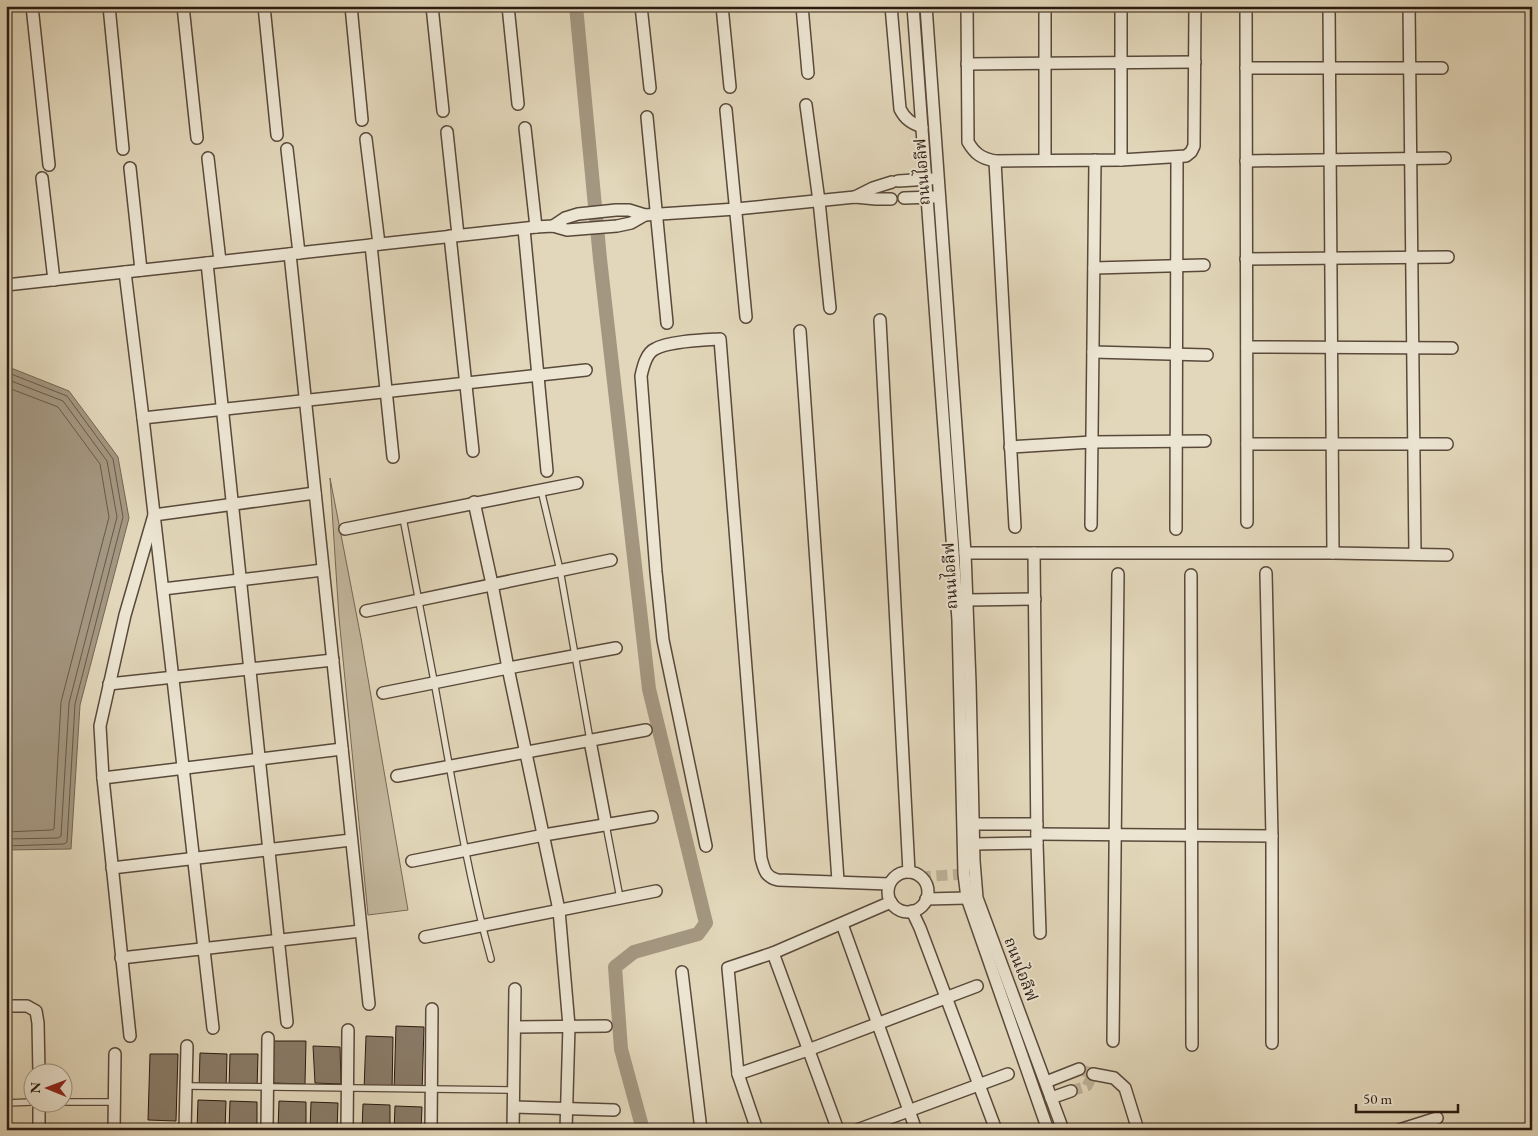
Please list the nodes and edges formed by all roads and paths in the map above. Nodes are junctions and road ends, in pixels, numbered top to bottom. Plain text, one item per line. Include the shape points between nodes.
1 (32, 6) edge
2 (109, 6) edge
3 (183, 6) edge
4 (264, 6) edge
5 (352, 6) edge
6 (432, 6) edge
7 (508, 6) edge
8 (641, 6) edge
9 (722, 6) edge
10 (802, 6) edge
11 (891, 6) edge
12 (912, 6) edge
13 (926, 6) edge
14 (967, 6) edge
15 (1045, 6) edge
16 (1121, 6) edge
17 (1195, 6) edge
18 (1246, 6) edge
19 (1329, 6) edge
20 (1409, 6) edge
21 (1196, 62) junction
22 (1045, 63) junction
23 (1121, 63) junction
24 (968, 64) junction
25 (1246, 68) junction
26 (1329, 68) junction
27 (1410, 68) junction
28 (1442, 68) dead end
29 (808, 73) dead end
30 (730, 87) dead end
31 (650, 88) dead end
32 (518, 104) dead end
33 (806, 105) dead end
34 (726, 110) dead end
35 (443, 111) dead end
36 (647, 117) dead end
37 (362, 120) dead end
38 (922, 127) junction
39 (525, 128) dead end
40 (447, 132) dead end
41 (277, 135) dead end
42 (196, 138) dead end
43 (366, 139) dead end
44 (123, 149) dead end
45 (287, 149) dead end
46 (208, 158) dead end
47 (1177, 158) junction
48 (1411, 158) junction
49 (1445, 158) dead end
50 (1044, 159) junction
51 (1095, 160) junction
52 (1121, 160) junction
53 (1330, 160) junction
54 (995, 161) junction
55 (1246, 161) junction
56 (49, 165) dead end
57 (130, 168) dead end
58 (42, 178) dead end
59 (938, 178) junction
60 (925, 179) junction
61 (855, 197) junction
62 (927, 197) junction
63 (940, 197) junction
64 (904, 198) dead end
65 (891, 199) dead end
66 (819, 201) junction
67 (736, 209) junction
68 (651, 215) junction
69 (553, 226) junction
70 (530, 228) junction
71 (454, 236) junction
72 (375, 244) junction
73 (295, 253) junction
74 (1412, 257) junction
75 (1448, 257) dead end
76 (1330, 258) junction
77 (1246, 259) junction
78 (220, 262) junction
79 (207, 263) junction
80 (1204, 265) dead end
81 (1177, 266) junction
82 (1094, 268) junction
83 (141, 270) junction
84 (125, 272) junction
85 (54, 280) junction
86 (6, 285) edge
87 (830, 308) dead end
88 (746, 318) dead end
89 (880, 320) dead end
90 (667, 323) dead end
91 (800, 331) dead end
92 (1246, 347) junction
93 (1331, 348) junction
94 (1412, 348) junction
95 (1452, 348) dead end
96 (1093, 352) junction
97 (1177, 354) junction
98 (1207, 355) dead end
99 (586, 370) dead end
100 (538, 375) junction
101 (466, 383) junction
102 (386, 392) junction
103 (306, 400) junction
104 (222, 409) junction
105 (143, 418) junction
106 (1177, 441) junction
107 (1205, 441) dead end
108 (1092, 442) junction
109 (1247, 444) junction
110 (1332, 444) junction
111 (1414, 444) junction
112 (1447, 444) dead end
113 (1010, 447) junction
114 (474, 451) dead end
115 (393, 457) dead end
116 (547, 471) dead end
117 (577, 483) dead end
118 (541, 490) junction
119 (315, 493) junction
120 (474, 502) junction
121 (232, 504) junction
122 (154, 515) junction
123 (402, 517) junction
124 (1247, 522) dead end
125 (1091, 525) dead end
126 (1015, 527) dead end
127 (345, 528) dead end
128 (1176, 529) dead end
129 (965, 553) junction
130 (1034, 553) junction
131 (1332, 553) junction
132 (1415, 554) junction
133 (1447, 555) dead end
134 (611, 560) dead end
135 (323, 570) junction
136 (560, 570) junction
137 (1266, 573) dead end
138 (1118, 574) dead end
139 (1191, 575) dead end
140 (240, 580) junction
141 (492, 584) junction
142 (163, 589) junction
143 (1035, 599) junction
144 (419, 600) junction
145 (967, 600) junction
146 (366, 611) dead end
147 (616, 648) dead end
148 (575, 656) junction
149 (333, 660) junction
150 (508, 668) junction
151 (250, 669) junction
152 (173, 677) junction
153 (435, 683) junction
154 (109, 684) junction
155 (384, 693) dead end
156 (646, 730) dead end
157 (590, 740) junction
158 (342, 749) junction
159 (526, 752) junction
160 (259, 759) junction
161 (449, 766) junction
162 (183, 768) junction
163 (397, 776) dead end
164 (103, 778) junction
165 (652, 817) dead end
166 (973, 824) junction
167 (606, 825) junction
168 (1037, 834) junction
169 (544, 835) junction
170 (1114, 835) junction
171 (1193, 836) junction
172 (1272, 836) junction
173 (352, 840) junction
174 (973, 844) junction
175 (706, 846) dead end
176 (269, 850) junction
177 (466, 850) junction
178 (194, 859) junction
179 (412, 861) dead end
180 (112, 868) junction
181 (909, 872) junction
182 (838, 881) junction
183 (889, 884) junction
184 (656, 891) dead end
185 (620, 898) junction
186 (967, 898) junction
187 (926, 899) junction
188 (891, 902) junction
189 (559, 910) junction
190 (912, 911) junction
191 (842, 924) junction
192 (482, 925) junction
193 (361, 931) junction
194 (1040, 933) dead end
195 (425, 937) dead end
196 (279, 940) junction
197 (204, 949) junction
198 (772, 952) junction
199 (121, 958) junction
200 (491, 959) dead end
201 (682, 972) dead end
202 (977, 986) dead end
203 (515, 989) dead end
204 (947, 998) junction
205 (369, 1004) dead end
206 (6, 1006) edge
207 (432, 1009) dead end
208 (287, 1022) dead end
209 (878, 1022) junction
210 (569, 1026) junction
211 (606, 1026) dead end
212 (515, 1027) junction
213 (213, 1028) dead end
214 (348, 1030) dead end
215 (130, 1036) dead end
216 (268, 1038) dead end
217 (1113, 1042) dead end
218 (1272, 1043) dead end
219 (1192, 1045) dead end
220 (187, 1046) dead end
221 (808, 1050) junction
222 (115, 1054) dead end
223 (39, 1064) edge
224 (1079, 1070) dead end
225 (738, 1074) junction
226 (1008, 1074) dead end
227 (1093, 1074) dead end
228 (1046, 1082) junction
229 (979, 1085) junction
230 (186, 1086) junction
231 (267, 1086) junction
232 (347, 1088) junction
233 (431, 1090) junction
234 (514, 1090) junction
235 (1071, 1091) tunnel mouth
236 (1052, 1098) junction
237 (22, 1102) edge
238 (72, 1102) edge
239 (115, 1102) junction
240 (6, 1103) edge
241 (514, 1107) junction
242 (567, 1108) junction
243 (614, 1110) dead end
244 (909, 1110) junction
245 (39, 1114) edge
246 (1437, 1118) dead end
247 (39, 1130) edge
248 (114, 1130) edge
249 (185, 1130) edge
250 (267, 1130) edge
251 (347, 1130) edge
252 (431, 1130) edge
253 (513, 1130) edge
254 (566, 1130) edge
255 (701, 1130) edge
256 (757, 1130) edge
257 (838, 1130) edge
258 (857, 1130) edge
259 (916, 1130) edge
260 (996, 1130) edge
261 (1048, 1130) edge
262 (1063, 1130) edge
263 (1138, 1130) edge
264 (1399, 1130) edge

1 - 56 street
2 - 44 street
3 - 42 street
4 - 41 street
5 - 37 street
6 - 35 street
7 - 32 street
8 - 31 street
9 - 30 street
10 - 29 street
11 - 38 street via 900,109 905,118
12 - 38 street, ถนนไอลีฟ
13 - 59 street, ถนนไอลีฟ
14 - 24 street
15 - 22 street
16 - 23 street
17 - 21 street
18 - 25 street
19 - 26 street
20 - 27 street
21 - 23 street
21 - 47 street via 1194,146 1186,156
22 - 23 street
22 - 24 street
22 - 50 street
23 - 52 street
24 - 54 street via 968,142 974,152
25 - 26 street
25 - 55 street
26 - 27 street
26 - 53 street
27 - 28 street
27 - 48 street
33 - 66 street
34 - 67 street
36 - 68 street
38 - 60 street, ถนนไอลีฟ
39 - 70 street
40 - 71 street
43 - 72 street
45 - 73 street
46 - 78 street
47 - 52 street
47 - 81 street
48 - 49 street
48 - 53 street
48 - 74 street
50 - 51 street
50 - 54 street
51 - 52 street
51 - 82 street
53 - 55 street
53 - 76 street
54 - 113 street
55 - 77 street
57 - 83 street
58 - 85 street
59 - 60 street
59 - 63 street, ถนนไอลีฟ
60 - 61 street via 895,182
60 - 62 street, ถนนไอลีฟ
61 - 65 street
61 - 66 street
62 - 63 street
62 - 64 street
62 - 186 street, ถนนไอลีฟ via 958,620
63 - 129 street, ถนนไอลีฟ
66 - 67 street
66 - 87 street
67 - 68 street
67 - 88 street
68 - 69 street via 617,226 567,230
68 - 69 street via 629,210 578,214
68 - 90 street
69 - 70 street
70 - 71 street
70 - 100 street
71 - 72 street
71 - 101 street
72 - 73 street
72 - 102 street
73 - 78 street
73 - 103 street
74 - 75 street
74 - 76 street
74 - 94 street
76 - 77 street
76 - 93 street
77 - 92 street
78 - 79 street
79 - 83 street
79 - 104 street
80 - 81 street
81 - 82 street
81 - 97 street
82 - 96 street
83 - 84 street
84 - 85 street
84 - 105 street
85 - 86 street
89 - 181 street
91 - 182 street
92 - 93 street
92 - 109 street
93 - 94 street
93 - 110 street
94 - 95 street
94 - 111 street
96 - 97 street
96 - 108 street
97 - 98 street
97 - 106 street
99 - 100 street
100 - 101 street
100 - 116 street
101 - 102 street
101 - 114 street
102 - 103 street
102 - 115 street
103 - 104 street
103 - 119 street
104 - 105 street
104 - 121 street
105 - 122 street
106 - 107 street
106 - 108 street
106 - 128 street
108 - 113 street
108 - 125 street
109 - 110 street
109 - 124 street
110 - 111 street
110 - 131 street
111 - 112 street
111 - 132 street
113 - 126 street
117 - 118 street
118 - 120 street
118 - 136 lane
119 - 121 street
119 - 135 street
120 - 123 street
120 - 141 street
121 - 122 street
121 - 140 street
122 - 142 street
122 - 154 street
123 - 127 street
123 - 144 lane
129 - 130 street
129 - 145 street, ถนนไอลีฟ
130 - 131 street
130 - 143 street
131 - 132 street
132 - 133 street
134 - 136 street
135 - 140 street
135 - 149 street
136 - 141 street
136 - 148 lane
137 - 172 street
138 - 170 street
139 - 171 street
140 - 142 street
140 - 151 street
141 - 144 street
141 - 150 street
142 - 152 street
143 - 145 street
143 - 168 street
144 - 146 street
144 - 153 lane
145 - 166 street, ถนนไอลีฟ
147 - 148 street
148 - 150 street
148 - 157 lane
149 - 151 street
149 - 158 street
150 - 153 street
150 - 159 street
151 - 152 street
151 - 160 street
152 - 154 street
152 - 162 street
153 - 155 street
153 - 161 lane
154 - 164 street via 100,726
156 - 157 street
157 - 159 street
157 - 167 street
158 - 160 street
158 - 173 street
159 - 161 street
159 - 169 street
160 - 162 street
160 - 176 street
161 - 163 street
161 - 177 lane
162 - 164 street
162 - 178 street
164 - 180 street
165 - 167 street
166 - 168 street
166 - 174 street, ถนนไอลีฟ
167 - 169 street
167 - 185 lane
168 - 170 street
168 - 174 street
168 - 194 street
169 - 177 street
169 - 189 street
170 - 171 street
170 - 217 street
171 - 172 street
171 - 219 street
172 - 218 street
173 - 176 street
173 - 193 street
174 - 228 street, ถนนไอลีฟ via 977,898
175 - 182 street via 663,640 641,376 653,349 720,338 763,865 770,878
176 - 178 street
176 - 196 street
177 - 179 street
177 - 192 lane
178 - 180 street
178 - 197 street
180 - 199 street
181 - 183 street via 897,875
181 - 187 street via 924,882
182 - 183 street
183 - 188 street
184 - 185 street
185 - 189 street
186 - 187 street
186 - 261 street, ถนนไอลีฟ
187 - 190 street
188 - 190 street via 900,910
188 - 191 street
189 - 192 street
189 - 210 street
190 - 204 street
191 - 198 street
191 - 209 street
192 - 195 street
192 - 200 lane
193 - 196 street
193 - 205 street
196 - 197 street
196 - 208 street
197 - 199 street
197 - 213 street
198 - 221 street
198 - 225 street via 728,968
199 - 215 street
201 - 255 street
202 - 204 street
203 - 212 street
204 - 209 street
204 - 229 street
206 - 223 street via 27,1006 36,1011
207 - 233 street
209 - 221 street
209 - 244 street
210 - 211 street
210 - 212 street
210 - 242 street
212 - 234 street
214 - 232 street
216 - 231 street
220 - 230 street
221 - 225 street
221 - 257 street
222 - 239 street
224 - 228 street
225 - 256 street
226 - 229 street
227 - 263 street via 1114,1078 1125,1088
228 - 236 street, ถนนไอลีฟ
229 - 244 street
229 - 260 street
230 - 231 lane
230 - 249 street
231 - 232 lane
231 - 250 street
232 - 233 lane
232 - 251 street
233 - 234 lane
233 - 252 street
234 - 241 street
235 - 236 street
236 - 262 street, ถนนไอลีฟ
237 - 240 lane
238 - 239 lane
239 - 248 street
241 - 242 street
241 - 253 street
242 - 243 street
242 - 254 street
244 - 258 street
244 - 259 street
245 - 247 street
246 - 264 street

